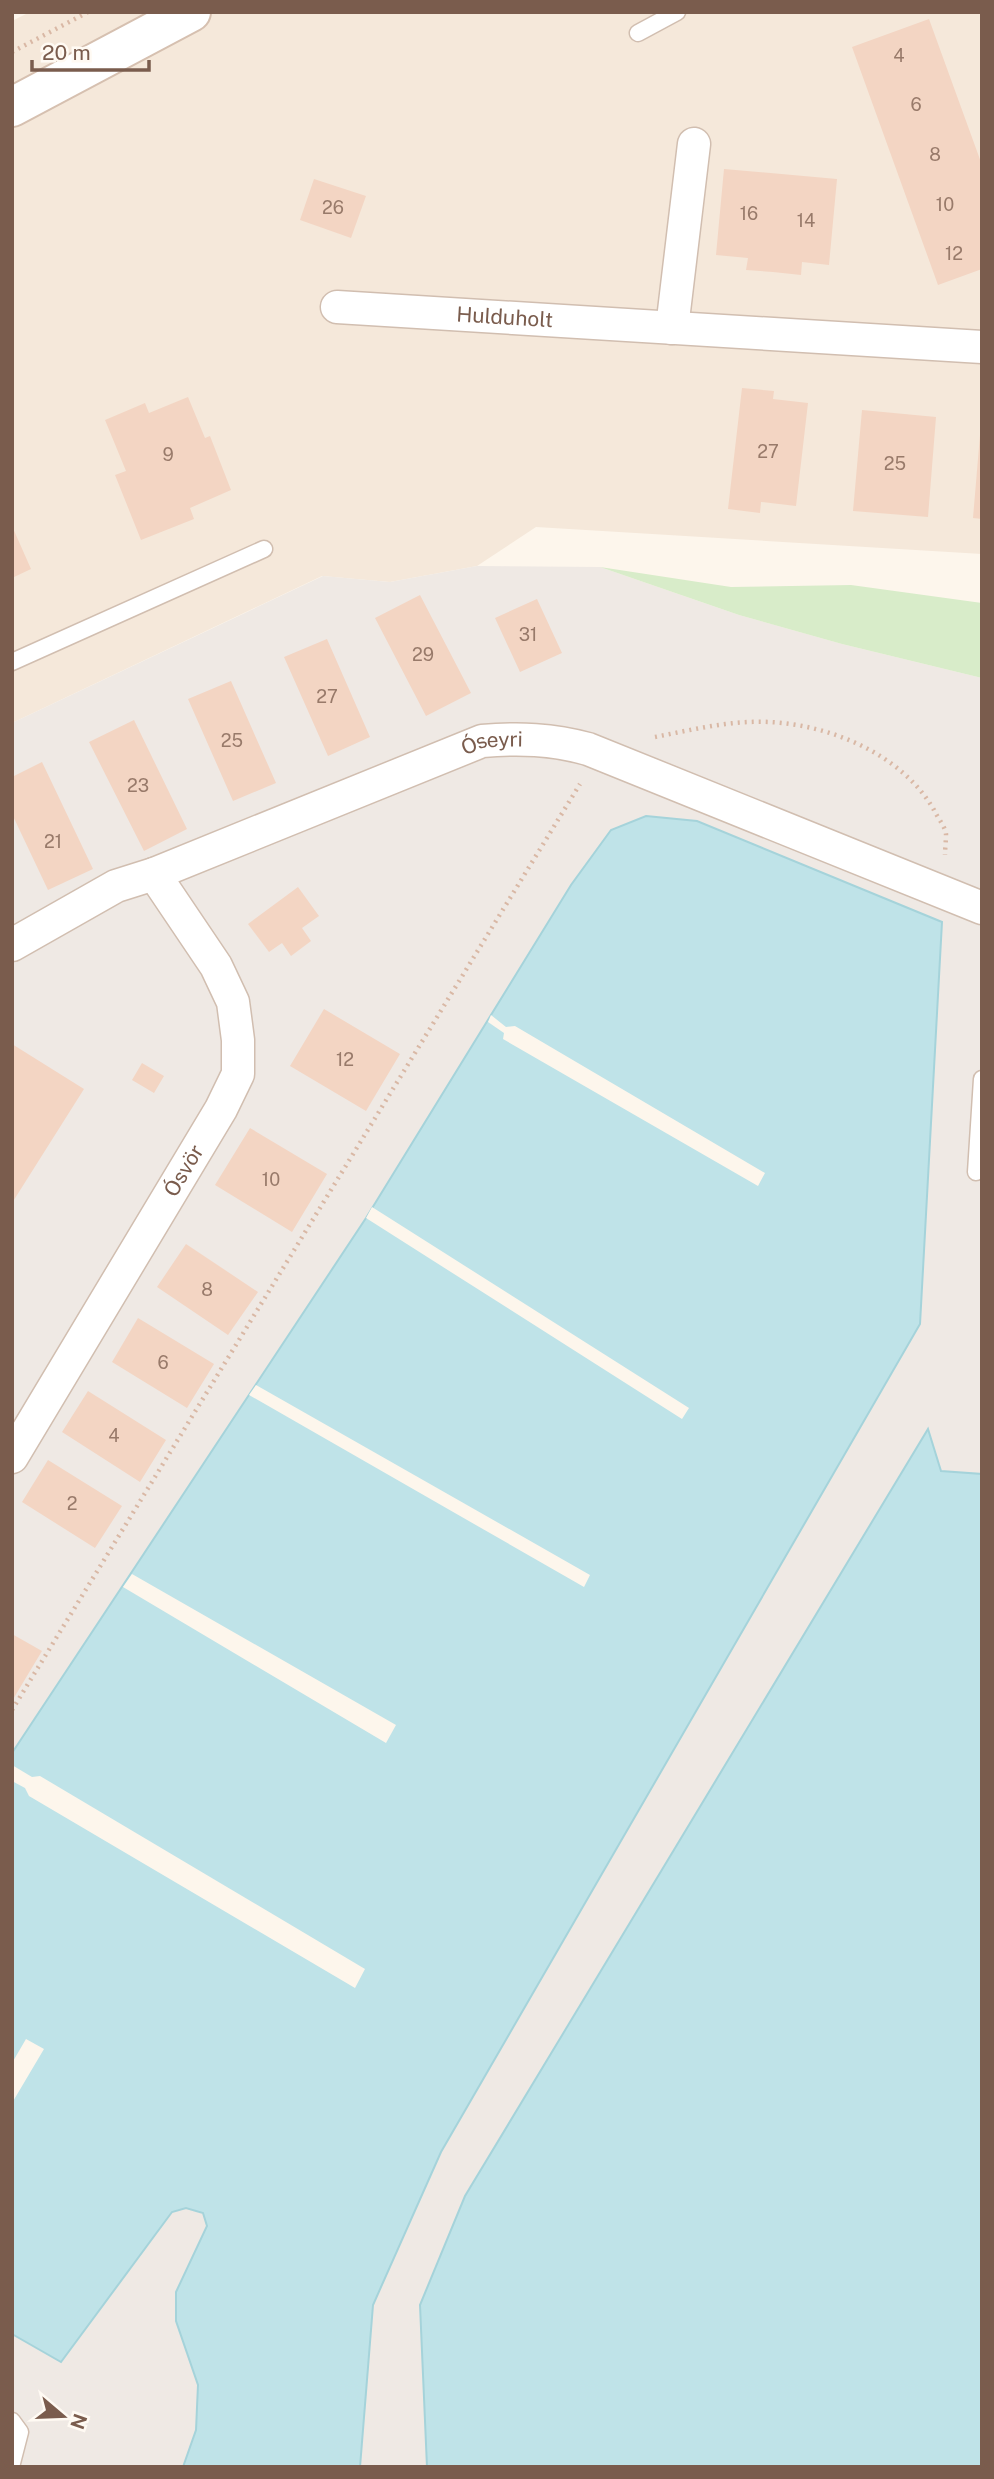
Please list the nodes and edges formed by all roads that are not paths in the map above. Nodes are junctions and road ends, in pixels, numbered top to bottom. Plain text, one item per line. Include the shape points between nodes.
1 (191, 12) edge
2 (677, 12) edge
3 (638, 33) dead end
4 (12, 107) edge
5 (694, 144) dead end
6 (337, 307) dead end
7 (672, 328) junction
8 (982, 347) edge
9 (264, 549) dead end
10 (12, 662) edge
11 (154, 874) junction
12 (982, 908) edge
13 (12, 944) edge
14 (982, 1079) edge
15 (976, 1172) dead end
16 (12, 1457) edge
17 (12, 2421) edge
18 (12, 2463) edge

1 - 4 street
2 - 3 lane
5 - 7 street
6 - 7 street, Hulduholt
7 - 8 street, Hulduholt
9 - 10 lane
11 - 12 street, Óseyri via 482,741 547,739 599,753
11 - 13 street, Óseyri via 116,886
11 - 16 street, Ósvör via 216,966 233,1002 238,1074
14 - 15 lane
17 - 18 lane via 20,2432

